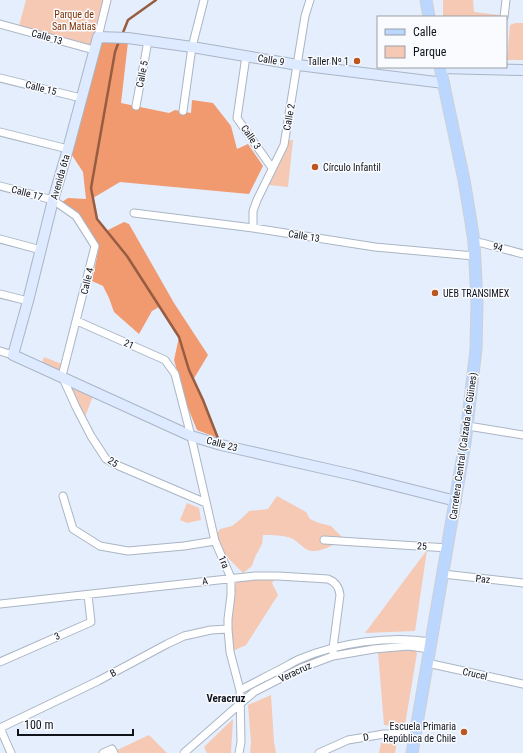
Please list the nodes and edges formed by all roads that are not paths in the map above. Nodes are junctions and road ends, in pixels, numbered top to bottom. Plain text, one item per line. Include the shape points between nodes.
1 (107, 0) edge
2 (204, 0) edge
3 (310, 0) edge
4 (426, 0) edge
5 (506, 0) edge
6 (429, 16) edge
7 (504, 16) edge
8 (0, 24) edge
9 (98, 36) junction
10 (148, 41) junction
11 (192, 47) junction
12 (94, 50) junction
13 (246, 56) junction
14 (298, 65) junction
15 (440, 68) edge
16 (499, 68) edge
17 (523, 70) edge
18 (0, 78) edge
19 (444, 83) junction
20 (81, 98) junction
21 (136, 106) dead end
22 (183, 112) dead end
23 (0, 132) edge
24 (68, 149) junction
25 (272, 168) junction
26 (0, 186) edge
27 (53, 200) junction
28 (134, 213) dead end
29 (253, 228) junction
30 (0, 239) edge
31 (474, 242) junction
32 (41, 250) junction
33 (523, 254) edge
34 (474, 256) junction
35 (0, 294) edge
36 (28, 301) junction
37 (77, 322) junction
38 (0, 351) edge
39 (13, 355) junction
40 (175, 374) joint
41 (62, 376) junction
42 (468, 426) junction
43 (523, 435) edge
44 (191, 436) junction
45 (63, 496) dead end
46 (456, 501) junction
47 (206, 503) junction
48 (215, 540) junction
49 (324, 540) dead end
50 (448, 548) junction
51 (443, 574) junction
52 (231, 578) junction
53 (523, 583) edge
54 (88, 595) junction
55 (0, 604) edge
56 (228, 629) junction
57 (430, 645) junction
58 (333, 648) junction
59 (333, 656) junction
60 (0, 662) edge
61 (427, 663) junction
62 (523, 684) edge
63 (240, 690) junction
64 (241, 703) junction
65 (0, 728) edge
66 (416, 734) junction
67 (113, 751) edge
68 (11, 753) edge
69 (104, 753) edge
70 (184, 753) edge
71 (239, 753) edge
72 (319, 753) edge
73 (412, 753) edge

1 - 9 street, Avenida 6ta
2 - 11 street
3 - 14 street, Calle 2 via 305,16
4 - 6 main road
5 - 7 street
8 - 12 street, Calle 13
9 - 10 street, Calle 9
9 - 12 street, Avenida 6ta
10 - 11 street, Calle 9
10 - 21 street, Calle 5
11 - 13 street, Calle 9
11 - 22 street
12 - 20 street, Avenida 6ta
13 - 14 street, Calle 9
13 - 25 street, Calle 3 via 237,118
14 - 19 street, Calle 9
14 - 25 street, Calle 2 via 284,146
15 - 19 main road, Carretera Central (Calzada de Güines)
16 - 17 street
18 - 20 street, Calle 15
19 - 31 main road, Carretera Central (Calzada de Güines)
20 - 24 street, Avenida 6ta
23 - 24 street
24 - 27 street, Avenida 6ta
25 - 29 street, Calle 2 via 257,200
26 - 27 street, Calle 17
27 - 32 street, Avenida 6ta
27 - 37 street, Calle 4 via 76,216 95,246
28 - 29 street, Calle 13
29 - 34 street, Calle 13 via 374,247
30 - 32 street
31 - 33 street, 94
31 - 34 main road, Carretera Central (Calzada de Güines)
32 - 36 street, Avenida 6ta
34 - 42 main road, Carretera Central (Calzada de Güines) via 476,349
35 - 36 street
36 - 39 street, Avenida 6ta
37 - 40 street, 21 via 165,360
37 - 41 street, Calle 4
38 - 39 street, Calle 23
39 - 41 street, Calle 23
40 - 44 street, 1ra
41 - 44 street, Calle 23
41 - 47 street, 25 via 91,436 106,459
42 - 43 street
42 - 46 main road, Carretera Central (Calzada de Güines)
44 - 46 street, Calle 23
44 - 47 street, 1ra
45 - 48 street via 73,529 100,546 128,551 184,546
46 - 50 main road, Carretera Central (Calzada de Güines)
47 - 48 street, 1ra
48 - 52 street, 1ra
49 - 50 street, 25
50 - 51 main road, Carretera Central (Calzada de Güines)
51 - 53 street, Paz
51 - 57 main road, Carretera Central (Calzada de Güines)
52 - 54 street, A
52 - 56 street, 1ra
52 - 58 street, A via 278,576 333,581 339,588 340,595
54 - 55 street, A
54 - 60 street, 3 via 90,622
56 - 63 street, 1ra via 230,652
56 - 65 street, B via 184,636
57 - 58 street, Veracruz via 419,640 387,640
57 - 59 street, Veracruz via 400,646
57 - 61 main road, Carretera Central (Calzada de Güines)
58 - 59 street, A
58 - 63 street, Veracruz via 300,659
59 - 64 street, Veracruz via 301,668 254,692
61 - 62 street, Crucel
61 - 66 main road, Carretera Central (Calzada de Güines)
63 - 64 street, 1ra
64 - 70 street, Veracruz
64 - 71 street, 1ra
65 - 68 street
66 - 72 street, D via 384,734 348,740
66 - 73 main road, Carretera Central (Calzada de Güines)
67 - 69 street

